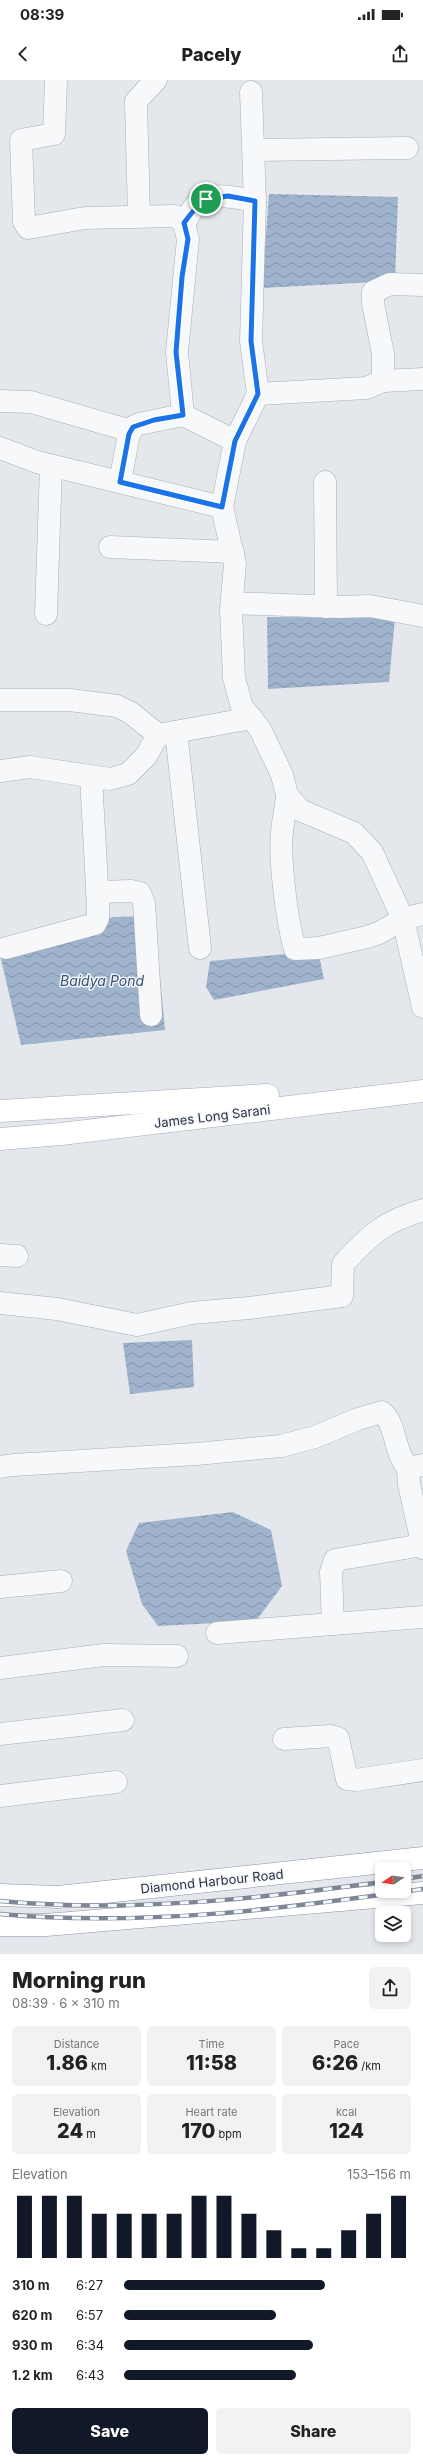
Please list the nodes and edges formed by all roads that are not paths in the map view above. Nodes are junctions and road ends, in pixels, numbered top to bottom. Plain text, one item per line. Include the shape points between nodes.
1 (56, 80) edge
2 (156, 80) edge
3 (251, 92) dead end
4 (407, 148) dead end
5 (254, 150) junction
6 (255, 201) junction
7 (139, 216) junction
8 (184, 223) junction
9 (423, 285) edge
10 (423, 379) edge
11 (383, 381) junction
12 (258, 394) junction
13 (0, 401) edge
14 (183, 415) junction
15 (131, 431) junction
16 (235, 441) junction
17 (0, 448) edge
18 (51, 466) junction
19 (120, 482) junction
20 (325, 482) dead end
21 (222, 507) junction
22 (110, 548) dead end
23 (233, 552) junction
24 (232, 603) junction
25 (326, 607) junction
26 (46, 614) dead end
27 (423, 616) edge
28 (0, 700) edge
29 (252, 718) junction
30 (167, 734) junction
31 (0, 771) edge
32 (91, 777) junction
33 (287, 795) junction
34 (98, 892) junction
35 (413, 916) edge
36 (6, 948) dead end
37 (200, 948) dead end
38 (422, 1001) edge
39 (152, 1015) dead end
40 (423, 1076) edge
41 (372, 1090) junction
42 (423, 1091) edge
43 (0, 1111) edge
44 (0, 1140) edge
45 (423, 1210) edge
46 (0, 1303) edge
47 (416, 1466) edge
48 (0, 1467) edge
49 (423, 1546) edge
50 (61, 1581) dead end
51 (0, 1587) edge
52 (423, 1617) edge
53 (333, 1624) junction
54 (217, 1633) dead end
55 (177, 1656) dead end
56 (0, 1668) edge
57 (123, 1720) dead end
58 (0, 1734) edge
59 (284, 1739) dead end
60 (423, 1770) edge
61 (116, 1782) dead end
62 (0, 1796) edge
63 (423, 1858) edge
64 (423, 1893) edge
65 (0, 1895) edge
66 (0, 1925) edge

1 - 7 street via 54,134 21,140 24,222 28,228 84,218
2 - 7 street via 136,101
3 - 5 street
4 - 5 street
5 - 6 street
6 - 8 street via 228,196 206,199 197,204
6 - 12 street via 251,341
7 - 8 street via 175,216
8 - 14 street via 188,239 176,352
9 - 11 street via 390,284 373,292 383,354
10 - 11 street
11 - 12 street via 366,388
12 - 16 street
13 - 15 street via 31,402
14 - 15 street via 139,424
14 - 16 street
15 - 19 street
16 - 21 street
17 - 18 street
18 - 19 street
18 - 26 street
19 - 21 street
20 - 25 street
21 - 23 street
22 - 23 street
23 - 24 street via 235,564
24 - 25 street
24 - 29 street via 234,678 242,707
25 - 27 street via 370,606
28 - 30 street via 70,700 116,706
29 - 30 street
29 - 33 street via 260,728 282,775
30 - 32 street via 128,774 110,779
30 - 37 street
31 - 32 street via 30,767
32 - 34 street
33 - 35 street via 300,810 354,833 372,852
33 - 35 street via 282,858 291,936 295,949 319,948 367,937
34 - 36 street via 98,918 95,924
34 - 39 street via 140,893 144,903
35 - 38 street
40 - 41 main road
41 - 42 main road, James Long Sarani
41 - 43 main road
41 - 44 main road, James Long Sarani via 61,1134
45 - 46 street via 401,1217 371,1234 343,1264 342,1296 192,1313 137,1324 57,1309
47 - 48 street via 399,1454 390,1418 382,1412 315,1437 281,1446
47 - 49 street via 409,1484
49 - 53 street via 335,1560 330,1572
50 - 51 street
52 - 53 street
53 - 54 street
55 - 56 street via 104,1655
57 - 58 street
59 - 60 street via 331,1736 338,1738 347,1779 356,1780
61 - 62 street
63 - 65 main road, Diamond Harbour Road via 58,1897
64 - 66 main road via 46,1924

